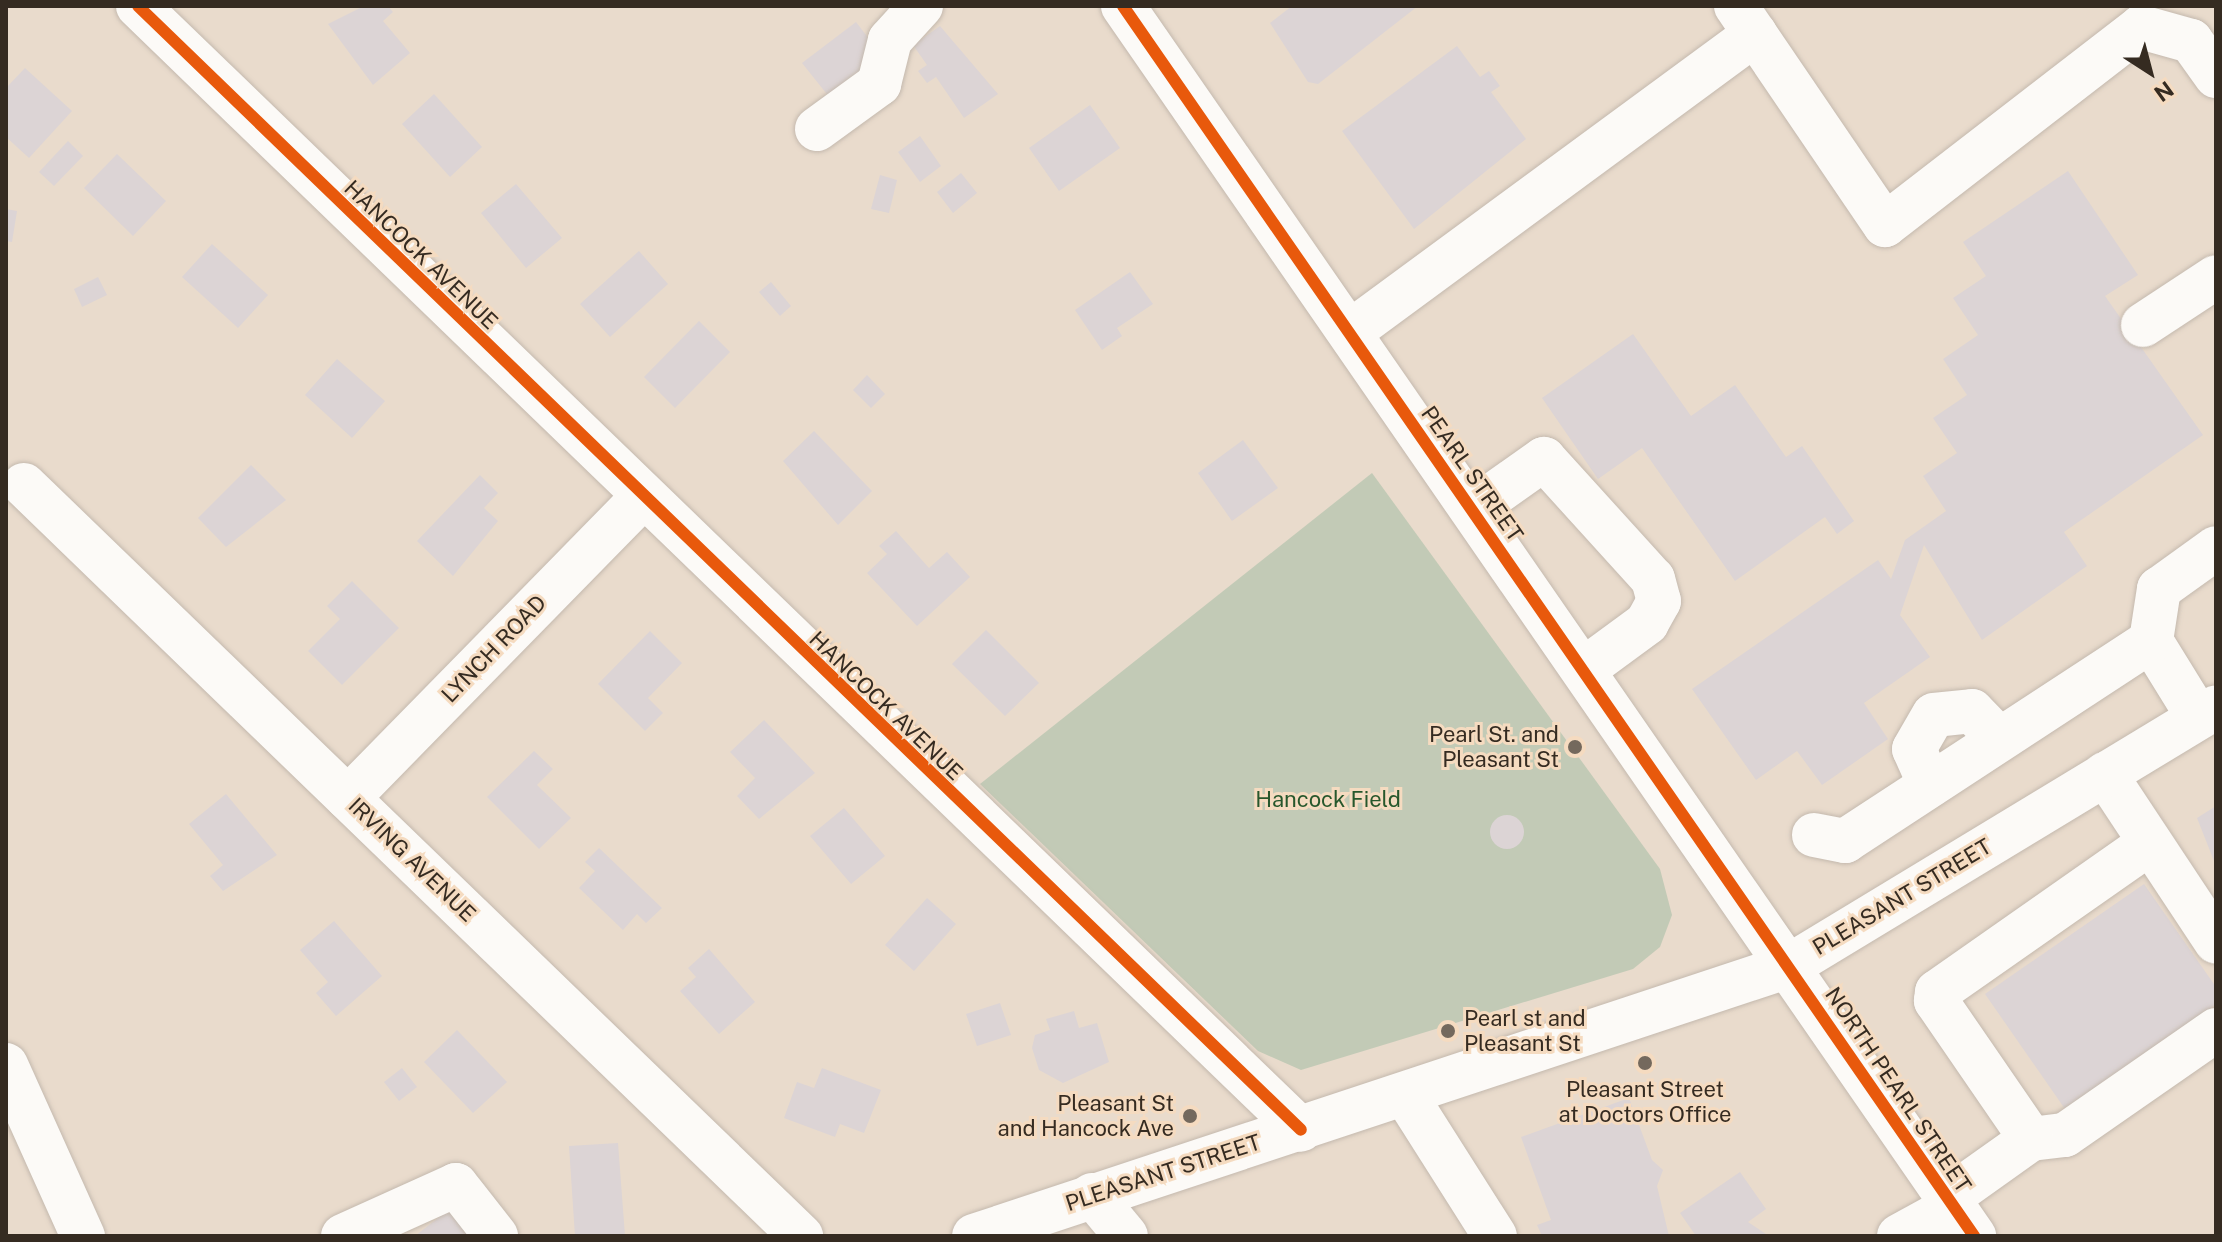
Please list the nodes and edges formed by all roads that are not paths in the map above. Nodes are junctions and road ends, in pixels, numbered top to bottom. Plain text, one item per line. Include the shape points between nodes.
1 (138, 6) edge
2 (921, 6) edge
3 (1123, 6) edge
4 (2132, 16) edge
5 (1745, 20) edge
6 (2208, 47) edge
7 (817, 129) dead end
8 (2216, 277) edge
9 (2143, 325) dead end
10 (1350, 332) junction
11 (24, 485) dead end
12 (641, 499) junction
13 (1473, 509) junction
14 (2216, 548) edge
15 (2151, 641) junction
16 (1583, 670) junction
17 (2207, 712) edge
18 (2105, 774) junction
19 (348, 798) junction
20 (1814, 835) dead end
21 (2150, 843) junction
22 (2216, 942) edge
23 (1789, 966) junction
24 (2216, 1030) edge
25 (6, 1065) edge
26 (1406, 1096) junction
27 (1301, 1130) junction
28 (2031, 1139) junction
29 (1092, 1195) junction
30 (1959, 1213) edge
31 (83, 1236) edge
32 (343, 1236) edge
33 (496, 1236) edge
34 (801, 1236) edge
35 (974, 1236) edge
36 (1126, 1236) edge
37 (1495, 1236) edge
38 (1899, 1236) edge

1 - 12 main road, HANCOCK AVENUE
2 - 7 main road via 890,40 879,84
3 - 10 main road, PEARL STREET
4 - 5 main road via 1885,225
4 - 6 main road
5 - 10 main road
8 - 9 main road
10 - 13 main road, PEARL STREET
11 - 19 main road, IRVING AVENUE
12 - 19 main road, LYNCH ROAD
12 - 27 main road, HANCOCK AVENUE
13 - 16 main road, PEARL STREET
13 - 16 main road via 1544,459 1653,579 1659,601 1647,623
14 - 15 main road via 2159,589
15 - 17 main road
15 - 20 main road via 1999,739 1972,711 1934,715 1914,749 1930,785 1845,841
16 - 23 main road, PEARL STREET
17 - 18 main road, PLEASANT STREET
18 - 21 main road
18 - 23 main road, PLEASANT STREET
19 - 34 main road, IRVING AVENUE
21 - 22 main road
21 - 28 main road via 1937,992 1936,1001
23 - 26 main road, PLEASANT STREET
23 - 30 main road, NORTH PEARL STREET
24 - 28 main road via 2065,1135
25 - 31 main road
26 - 27 main road, PLEASANT STREET
26 - 37 main road
27 - 29 main road, PLEASANT STREET
28 - 30 main road
29 - 35 main road, PLEASANT STREET
29 - 36 main road
30 - 38 main road
32 - 33 main road via 456,1185

